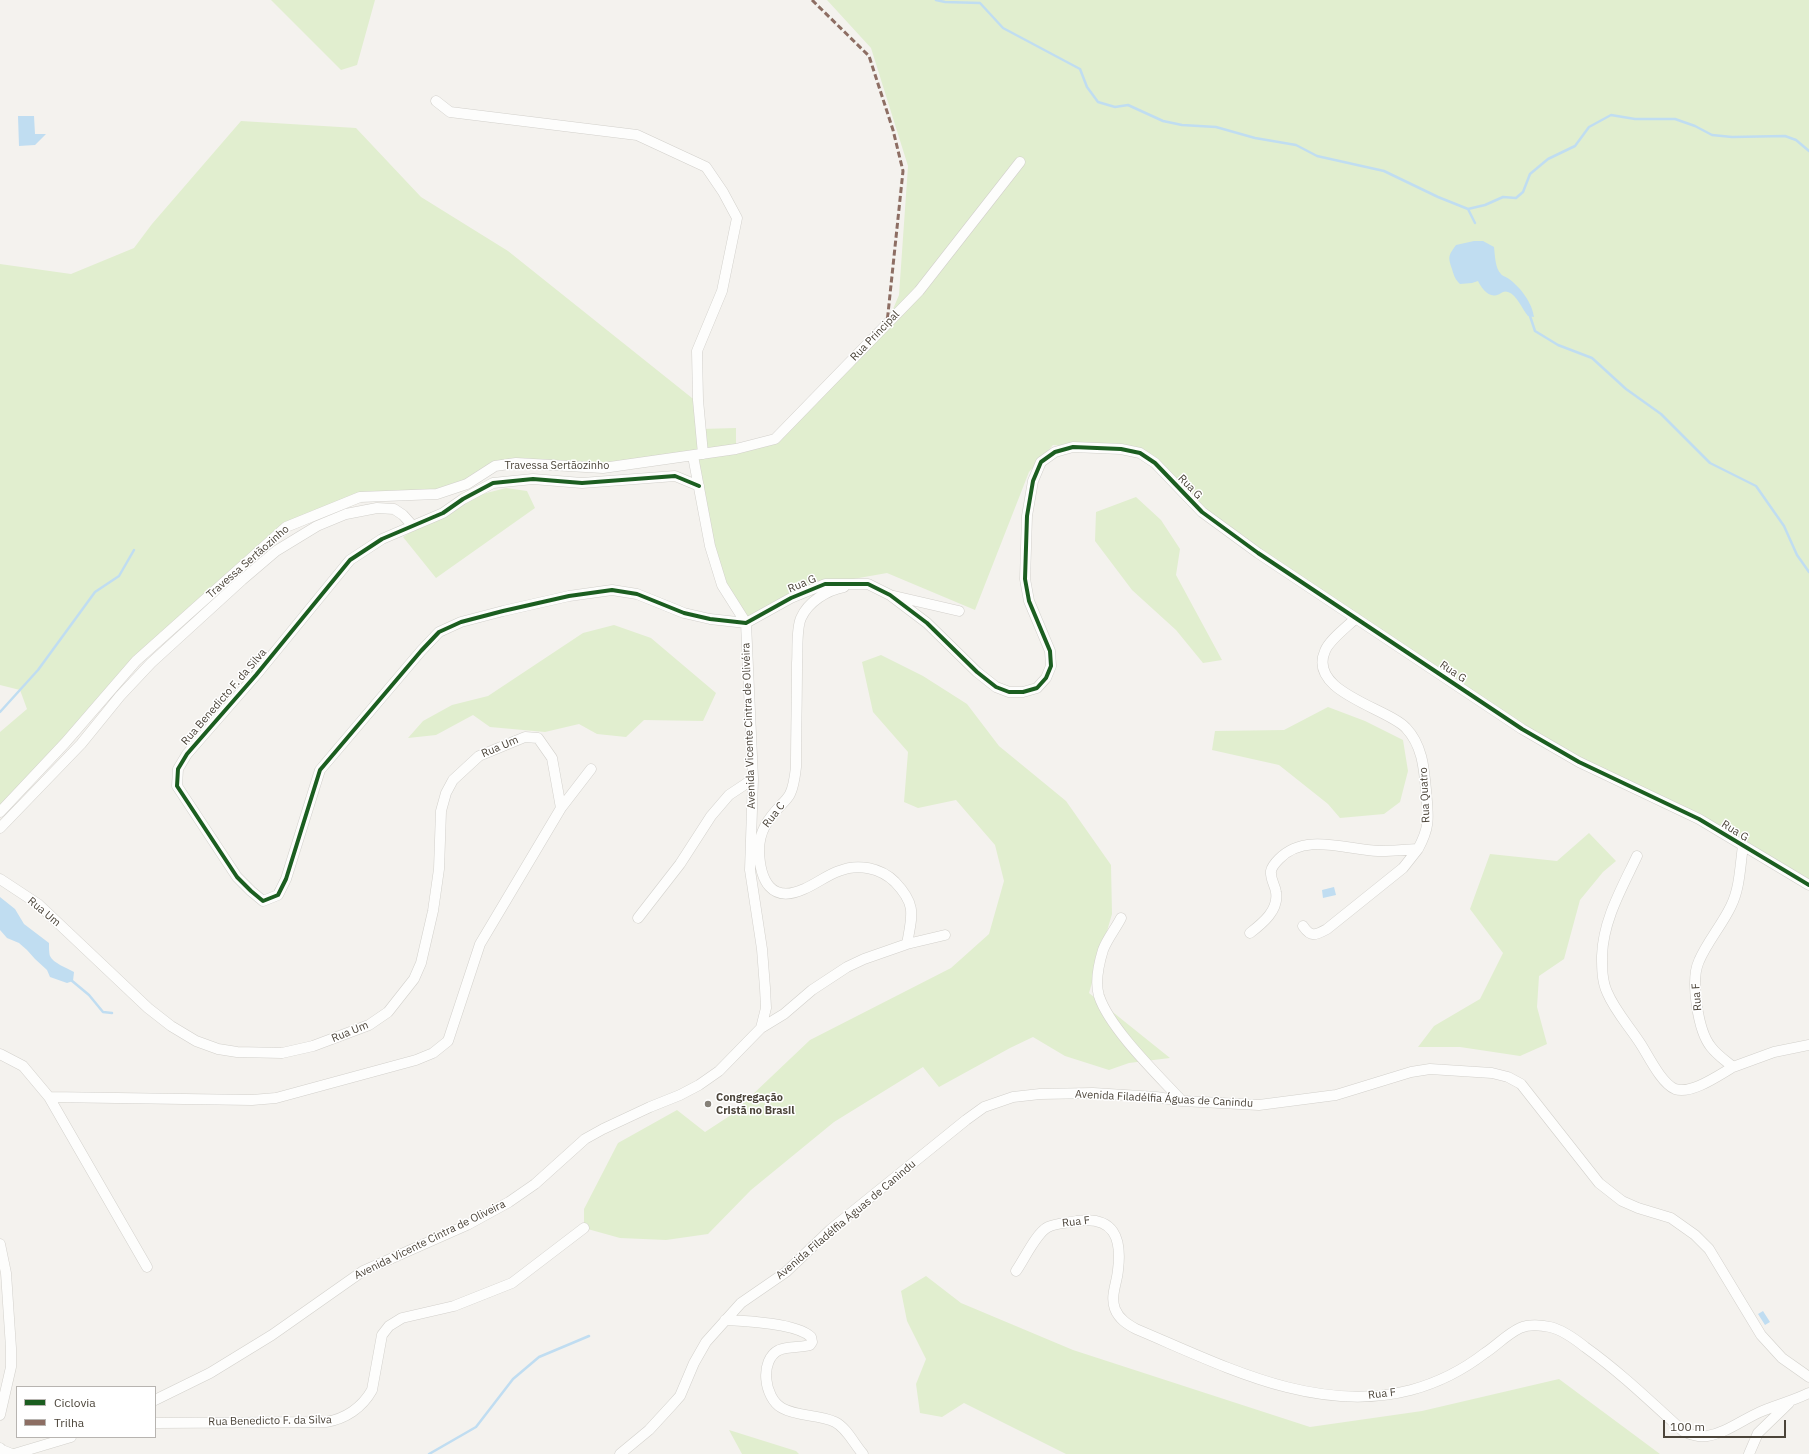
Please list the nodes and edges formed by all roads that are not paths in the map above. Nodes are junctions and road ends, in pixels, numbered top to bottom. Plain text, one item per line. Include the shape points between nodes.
1 (436, 101) dead end
2 (1020, 162) dead end
3 (698, 455) junction
4 (699, 486) junction
5 (412, 525) junction
6 (868, 584) junction
7 (890, 595) junction
8 (959, 611) dead end
9 (1356, 618) junction
10 (746, 623) junction
11 (591, 769) dead end
12 (753, 779) junction
13 (561, 808) junction
14 (0, 812) edge
15 (0, 828) edge
16 (1743, 846) junction
17 (1418, 849) junction
18 (1637, 856) dead end
19 (0, 880) edge
20 (1809, 885) edge
21 (638, 918) dead end
22 (1121, 918) dead end
23 (1303, 926) dead end
24 (1250, 933) dead end
25 (945, 935) dead end
26 (907, 944) junction
27 (761, 1028) junction
28 (1809, 1045) edge
29 (0, 1054) edge
30 (1733, 1068) junction
31 (49, 1097) junction
32 (1182, 1101) junction
33 (584, 1228) dead end
34 (0, 1244) edge
35 (147, 1267) dead end
36 (1016, 1271) dead end
37 (725, 1320) junction
38 (1809, 1377) edge
39 (1809, 1393) edge
40 (156, 1399) edge
41 (1792, 1399) junction
42 (0, 1415) edge
43 (156, 1423) edge
44 (67, 1438) edge
45 (0, 1448) edge
46 (13, 1454) edge
47 (620, 1454) edge
48 (863, 1454) edge
49 (1749, 1454) edge

1 - 3 street, Avenida Vicente Cintra de Olivéira via 450,112 637,135 706,167 737,218 722,291 697,351
2 - 3 street, Rua Principal via 919,291 775,439
3 - 4 street, Avenida Vicente Cintra de Olivéira
3 - 14 street, Travessa Sertãozinho via 603,468 516,463 495,466 467,484 437,494 360,496 286,527 136,661 65,743
4 - 5 street, Rua Benedicto F. da Silva via 675,476 582,483 533,479 493,483 443,513
4 - 10 street, Avenida Vicente Cintra de Olivéira via 710,546 722,585
5 - 10 street, Rua Benedicto F. da Silva via 382,539 350,560 256,675 187,754 178,769 177,786 187,803 237,877 263,901 278,895 286,879 320,770 420,650 439,632 461,622 503,611 569,596 612,590 637,594 684,613
5 - 15 street via 394,509 377,508 346,514 324,523 276,551 151,663 81,744
6 - 7 street, Rua G
6 - 10 street, Rua G via 825,584 791,598
6 - 26 street, Rua C via 838,588 818,598 804,610 800,620 798,643 794,783 790,795 761,831 759,850 762,875 770,888 777,893 788,894 803,890 839,871 855,867 873,869 889,877 909,899 911,921
7 - 8 street
7 - 9 street, Rua G via 927,623 996,687 1009,692 1037,688 1046,678 1051,666 1050,651 1029,601 1025,579 1027,516 1033,481 1041,462 1055,452 1073,447 1121,449 1140,453 1155,463 1202,512 1258,554
9 - 16 street, Rua G via 1522,729 1579,762 1699,819
9 - 17 street, Rua Quatro via 1325,650 1322,663 1326,674 1337,687 1351,698 1393,718 1405,727 1419,747 1424,766 1428,823
10 - 12 street, Avenida Vicente Cintra de Olivéira
11 - 13 street
12 - 21 street via 730,795 711,816 680,864
12 - 27 street, Avenida Vicente Cintra de Olivéira via 750,870 766,988 766,1008
13 - 19 street, Rua Um via 552,758 538,738 525,737 479,756 452,780 446,793 441,811 439,869 433,911 421,963 414,979 388,1012 369,1025 313,1046 282,1053 218,1049 196,1041 171,1026 148,1008 38,904
13 - 31 street via 480,944 448,1041 433,1053 416,1060 276,1098 252,1100
16 - 20 street, Rua G
16 - 30 street, Rua F via 1734,899 1696,968 1697,1010 1704,1035 1710,1046
17 - 23 street, Rua Quatro via 1403,868 1327,928 1312,935 1307,933
17 - 24 street via 1379,851 1320,844 1291,849 1275,863 1271,871 1277,901 1274,909
18 - 30 street via 1611,911 1604,934 1603,976 1606,991 1619,1015 1664,1080 1675,1088 1686,1090 1700,1086
22 - 32 street via 1103,949 1098,971 1099,994 1108,1016
25 - 26 street, Avenida Vicente Cintra de Oliveira
26 - 27 street, Avenida Vicente Cintra de Oliveira via 847,967
27 - 40 street, Avenida Vicente Cintra de Oliveira via 724,1066 699,1085 620,1120 586,1139 535,1184 509,1202 363,1271 223,1365
28 - 30 street via 1774,1052
29 - 31 street via 23,1066
31 - 35 street
32 - 37 street, Avenida Filadélfia Águas de Canindu via 1093,1093 1040,1094 1013,1097 984,1107 830,1230 786,1272 741,1303
32 - 38 street, Avenida Filadélfia Águas de Canindu via 1259,1105 1336,1095 1430,1069 1492,1073 1508,1077 1521,1084 1599,1183 1614,1196 1630,1205 1671,1218 1695,1235 1709,1249 1761,1335 1782,1358
33 - 43 street, Rua Benedicto F. da Silva via 512,1283 454,1306 402,1318 389,1326 382,1335 372,1390 368,1397 338,1420
34 - 42 street via 6,1273 11,1348 11,1366
36 - 41 street, Rua F via 1041,1232 1048,1227 1088,1220 1102,1222 1112,1229 1118,1242 1118,1271 1113,1303 1119,1317 1126,1323 1228,1368 1273,1384 1311,1392 1365,1397 1411,1390 1430,1384 1480,1358 1520,1328 1530,1325 1552,1327 1575,1340 1618,1373 1683,1431 1696,1436 1706,1436 1728,1429 1738,1422
37 - 47 street, Avenida Filadélfia Águas de Canindu via 706,1342 676,1400 649,1430
37 - 48 street via 757,1321 798,1330 812,1337 810,1345 779,1350 773,1356 768,1366 766,1381 770,1396 780,1407 790,1412 812,1415 836,1423
39 - 41 street, Rua F
41 - 49 street via 1758,1433
44 - 46 street
45 - 46 street

